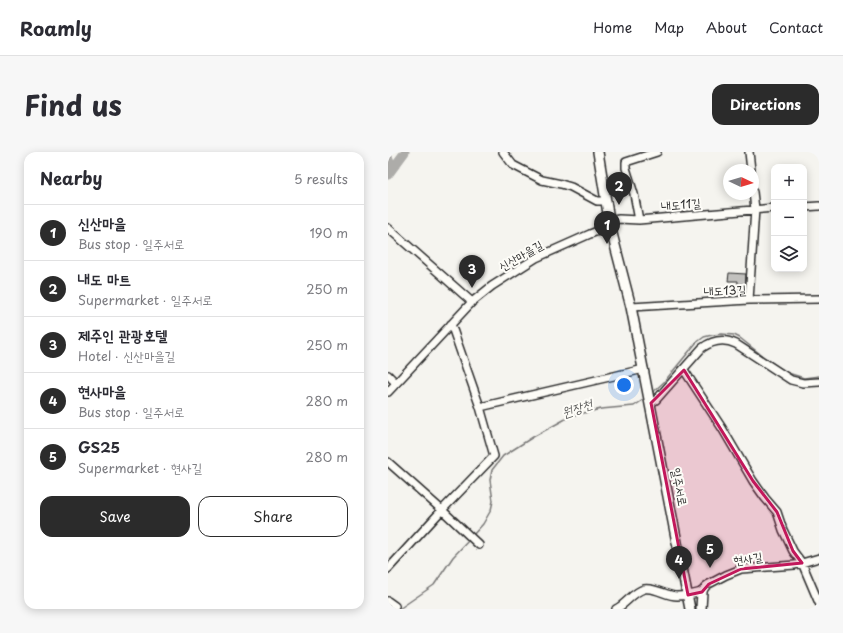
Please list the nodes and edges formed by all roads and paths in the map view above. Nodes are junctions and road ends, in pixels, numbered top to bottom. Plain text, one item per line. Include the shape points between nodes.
1 (504, 152) edge
2 (598, 152) edge
3 (657, 152) edge
4 (749, 152) edge
5 (750, 164) edge
6 (754, 200) edge
7 (606, 201) junction
8 (819, 206) edge
9 (807, 207) edge
10 (771, 208) edge
11 (755, 209) junction
12 (639, 220) junction
13 (610, 224) junction
14 (388, 228) edge
15 (819, 299) edge
16 (749, 300) junction
17 (472, 302) junction
18 (632, 307) junction
19 (451, 324) junction
20 (644, 369) junction
21 (684, 370) junction
22 (388, 375) edge
23 (819, 382) edge
24 (396, 383) junction
25 (388, 392) edge
26 (650, 398) junction
27 (480, 407) junction
28 (388, 462) edge
29 (442, 510) junction
30 (478, 544) dead end
31 (819, 558) edge
32 (802, 563) junction
33 (388, 569) edge
34 (702, 592) junction
35 (688, 595) junction
36 (388, 601) edge
37 (819, 604) edge
38 (395, 606) dead end
39 (616, 609) edge
40 (690, 609) edge
41 (701, 609) edge

1 - 7 street via 514,165 542,180 571,187 597,201
2 - 7 main road, 일주서로
3 - 12 street via 626,162
4 - 5 street
6 - 11 street
7 - 13 main road, 일주서로
8 - 9 street
10 - 11 street, 내도11길
11 - 12 street, 내도11길
11 - 16 street
12 - 13 street, 내도11길 via 619,219
13 - 17 street, 신산마을길 via 536,258
13 - 18 main road, 일주서로
14 - 17 street
15 - 16 street, 내도13길
16 - 18 street, 내도13길
17 - 19 street, 신산마을길
18 - 20 main road, 일주서로
19 - 24 street, 신산마을길
19 - 27 street
20 - 26 main road, 일주서로
20 - 27 street
21 - 23 street via 707,344 723,340 736,344 791,380 803,384
21 - 26 street via 656,400
21 - 32 street via 753,481 777,512 782,530
22 - 24 street
24 - 25 street, 신산마을길
26 - 35 main road, 일주서로
27 - 29 street via 494,456
28 - 29 street
29 - 30 street
29 - 33 street
31 - 32 street, 현사길
32 - 34 street, 현사길 via 741,569 709,584
32 - 37 street
34 - 35 street, 현사길
34 - 41 main road
35 - 39 street, 현사길 via 676,596 643,589
35 - 40 main road, 일주서로
36 - 38 street

